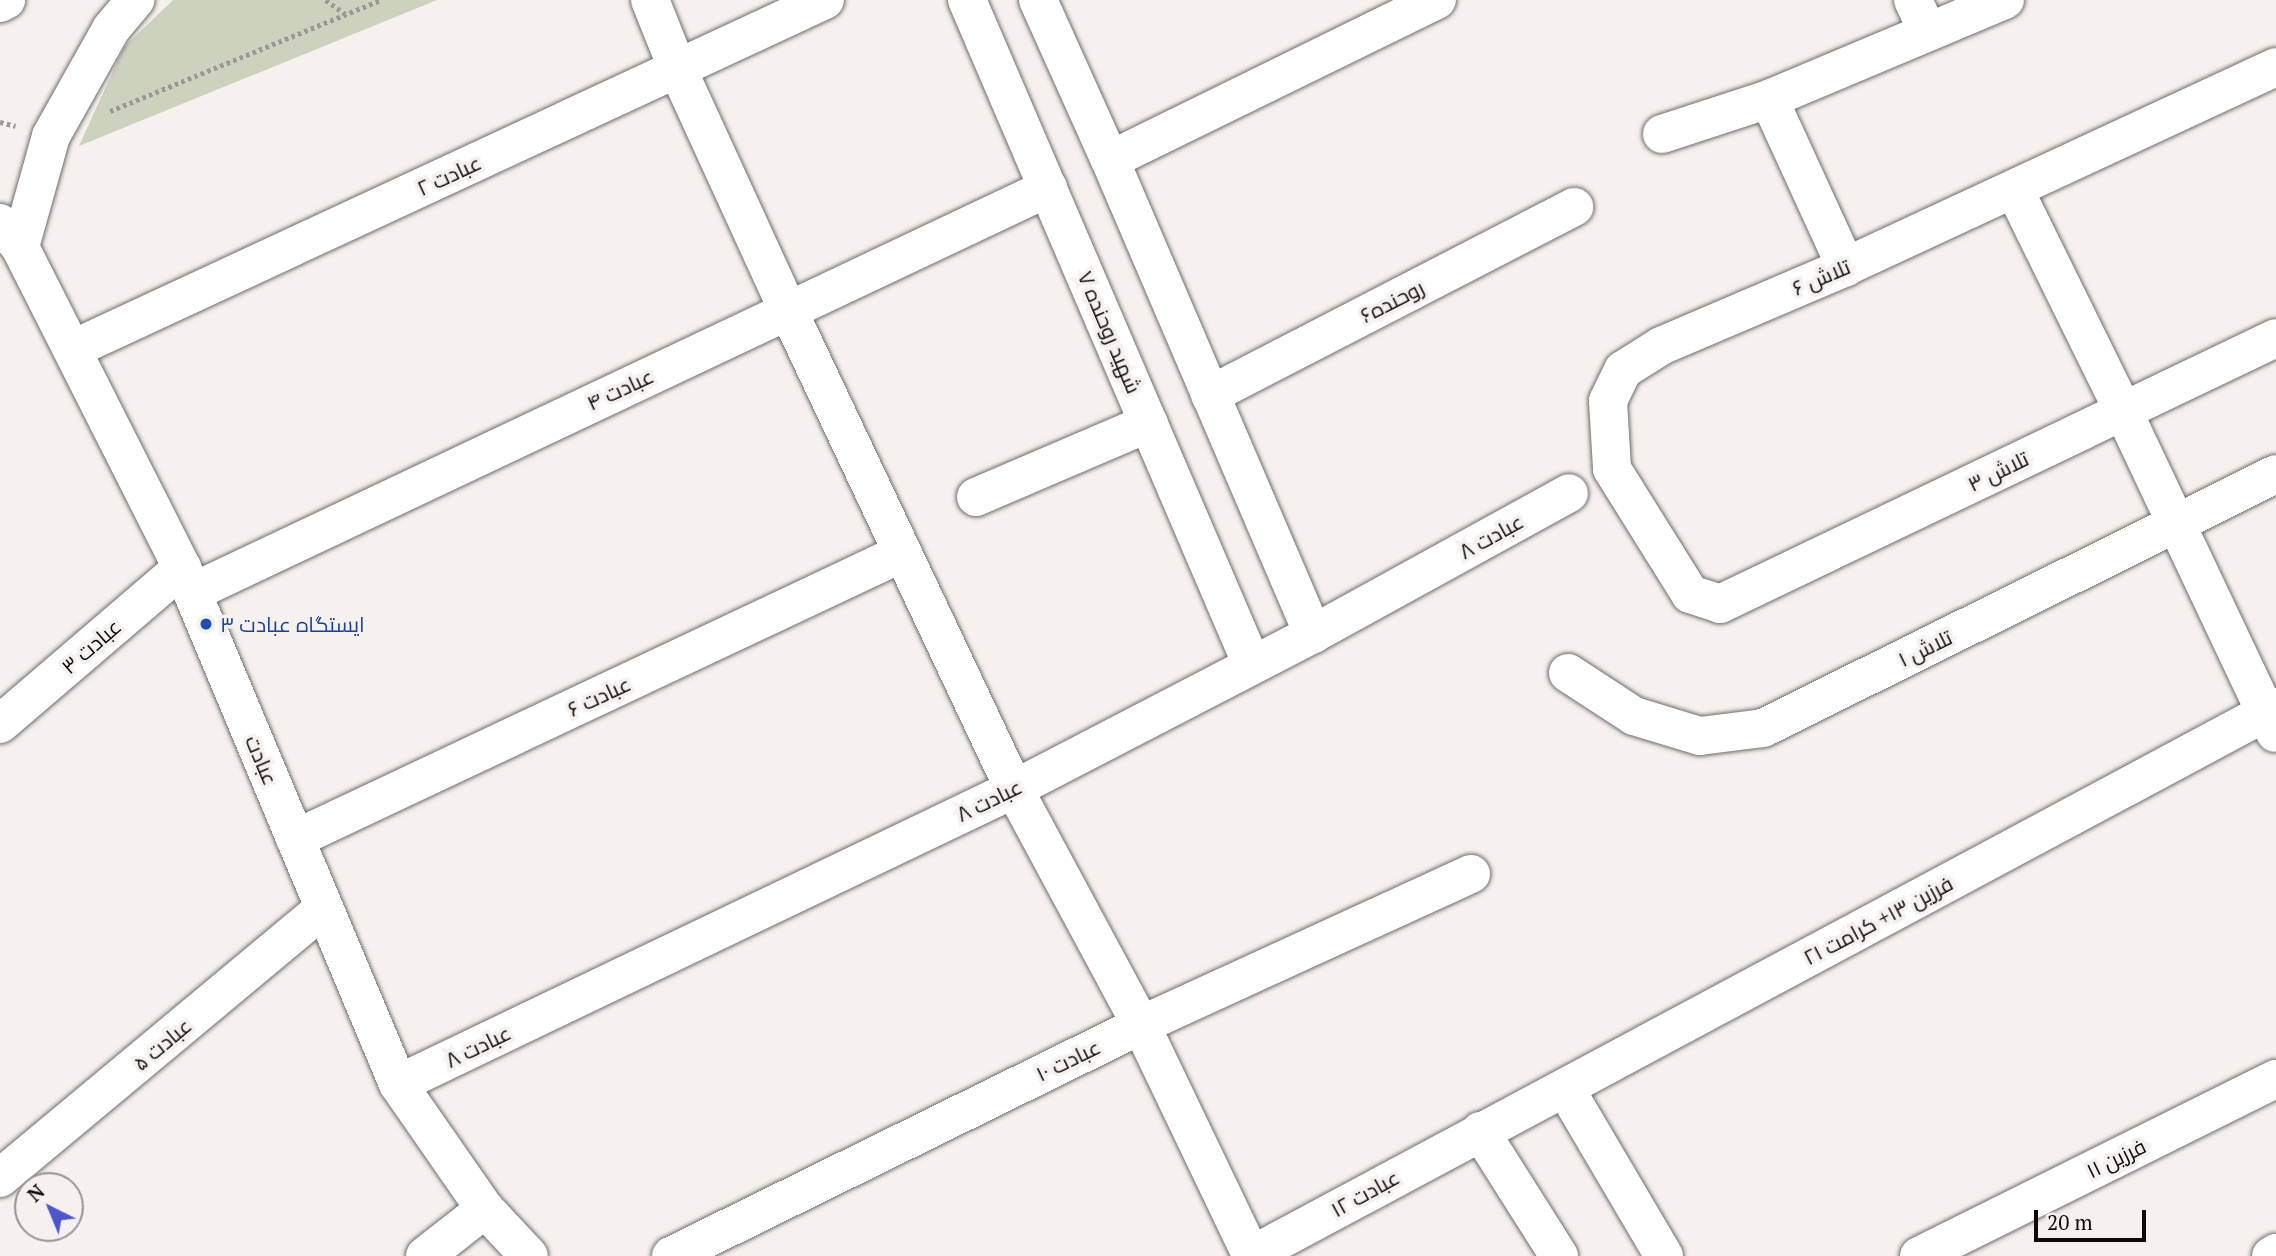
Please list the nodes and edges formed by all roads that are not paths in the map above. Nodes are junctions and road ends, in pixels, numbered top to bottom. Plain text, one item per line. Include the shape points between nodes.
1 (6, 0) edge
2 (135, 0) edge
3 (650, 0) edge
4 (825, 0) edge
5 (967, 0) edge
6 (1038, 0) edge
7 (1437, 0) edge
8 (2005, 0) edge
9 (0, 3) edge
10 (1921, 16) edge
11 (2276, 67) edge
12 (678, 70) junction
13 (1769, 99) junction
14 (1661, 134) dead end
15 (1110, 160) junction
16 (1048, 188) junction
17 (2014, 189) junction
18 (1574, 207) dead end
19 (7, 245) edge
20 (1846, 267) junction
21 (788, 310) junction
22 (2276, 338) edge
23 (73, 349) junction
24 (1210, 395) junction
25 (2123, 411) junction
26 (1149, 423) junction
27 (2276, 474) edge
28 (1569, 493) dead end
29 (976, 498) dead end
30 (2176, 523) junction
31 (902, 553) junction
32 (187, 580) junction
33 (1720, 604) joint
34 (1313, 634) junction
35 (1252, 664) junction
36 (1568, 673) dead end
37 (2272, 718) edge
38 (0, 724) edge
39 (1014, 789) junction
40 (295, 839) junction
41 (1471, 874) dead end
42 (323, 909) junction
43 (1141, 1025) junction
44 (2276, 1079) edge
45 (398, 1084) junction
46 (1565, 1088) junction
47 (1480, 1131) junction
48 (0, 1178) edge
49 (485, 1209) junction
50 (2276, 1253) edge
51 (425, 1256) edge
52 (529, 1256) edge
53 (671, 1256) edge
54 (1251, 1256) edge
55 (1559, 1256) edge
56 (1664, 1256) edge
57 (1919, 1256) edge
58 (2271, 1256) edge

1 - 9 street
2 - 19 street via 111,29 51,136
3 - 12 street
4 - 12 street, عبادت ۲
5 - 16 street, شهید روحنده ۷
6 - 15 street
7 - 15 street
8 - 10 street
10 - 13 street
11 - 17 street, تلاش ۶
12 - 21 street
12 - 23 street, عبادت ۲
13 - 14 street
13 - 20 street
15 - 24 street
16 - 21 street, عبادت ۴
16 - 26 street, شهید روحنده ۷
17 - 20 street, تلاش ۶
17 - 25 street
18 - 24 street, روحنده۶
19 - 23 street, عبادت
20 - 33 street, تلاش ۶ via 1661,345 1623,370 1608,401 1612,469 1690,594
21 - 31 street
21 - 32 street, عبادت ۴
22 - 25 street, تلاش ۳
23 - 32 street, عبادت
24 - 34 street
25 - 30 street
25 - 33 street, تلاش ۳
26 - 29 street
26 - 35 street, شهید روحنده ۷
27 - 30 street, تلاش ۱
28 - 34 street, عبادت ۸
30 - 36 street, تلاش ۱ via 1763,728 1700,736 1634,716
30 - 37 street
31 - 39 street
31 - 40 street, عبادت ۶
32 - 38 street, عبادت ۳
32 - 40 street, عبادت
34 - 35 street, عبادت ۸
35 - 39 street, عبادت ۸
37 - 46 street, فرزین ۱۳+ کرامت ۲۱
39 - 43 street
39 - 45 street, عبادت ۸
40 - 42 street, عبادت
41 - 43 street, عبادت ۱۰
42 - 45 street, عبادت
42 - 48 street, عبادت ۵
43 - 53 street, عبادت ۱۰
43 - 54 street
44 - 57 street, فرزین ۱۱
45 - 49 street, عبادت
46 - 47 street, فرزین ۱۳+ کرامت ۲۱
46 - 56 street
47 - 54 street, عبادت ۱۲
47 - 55 street
49 - 51 street
49 - 52 street, عبادت
50 - 58 street

